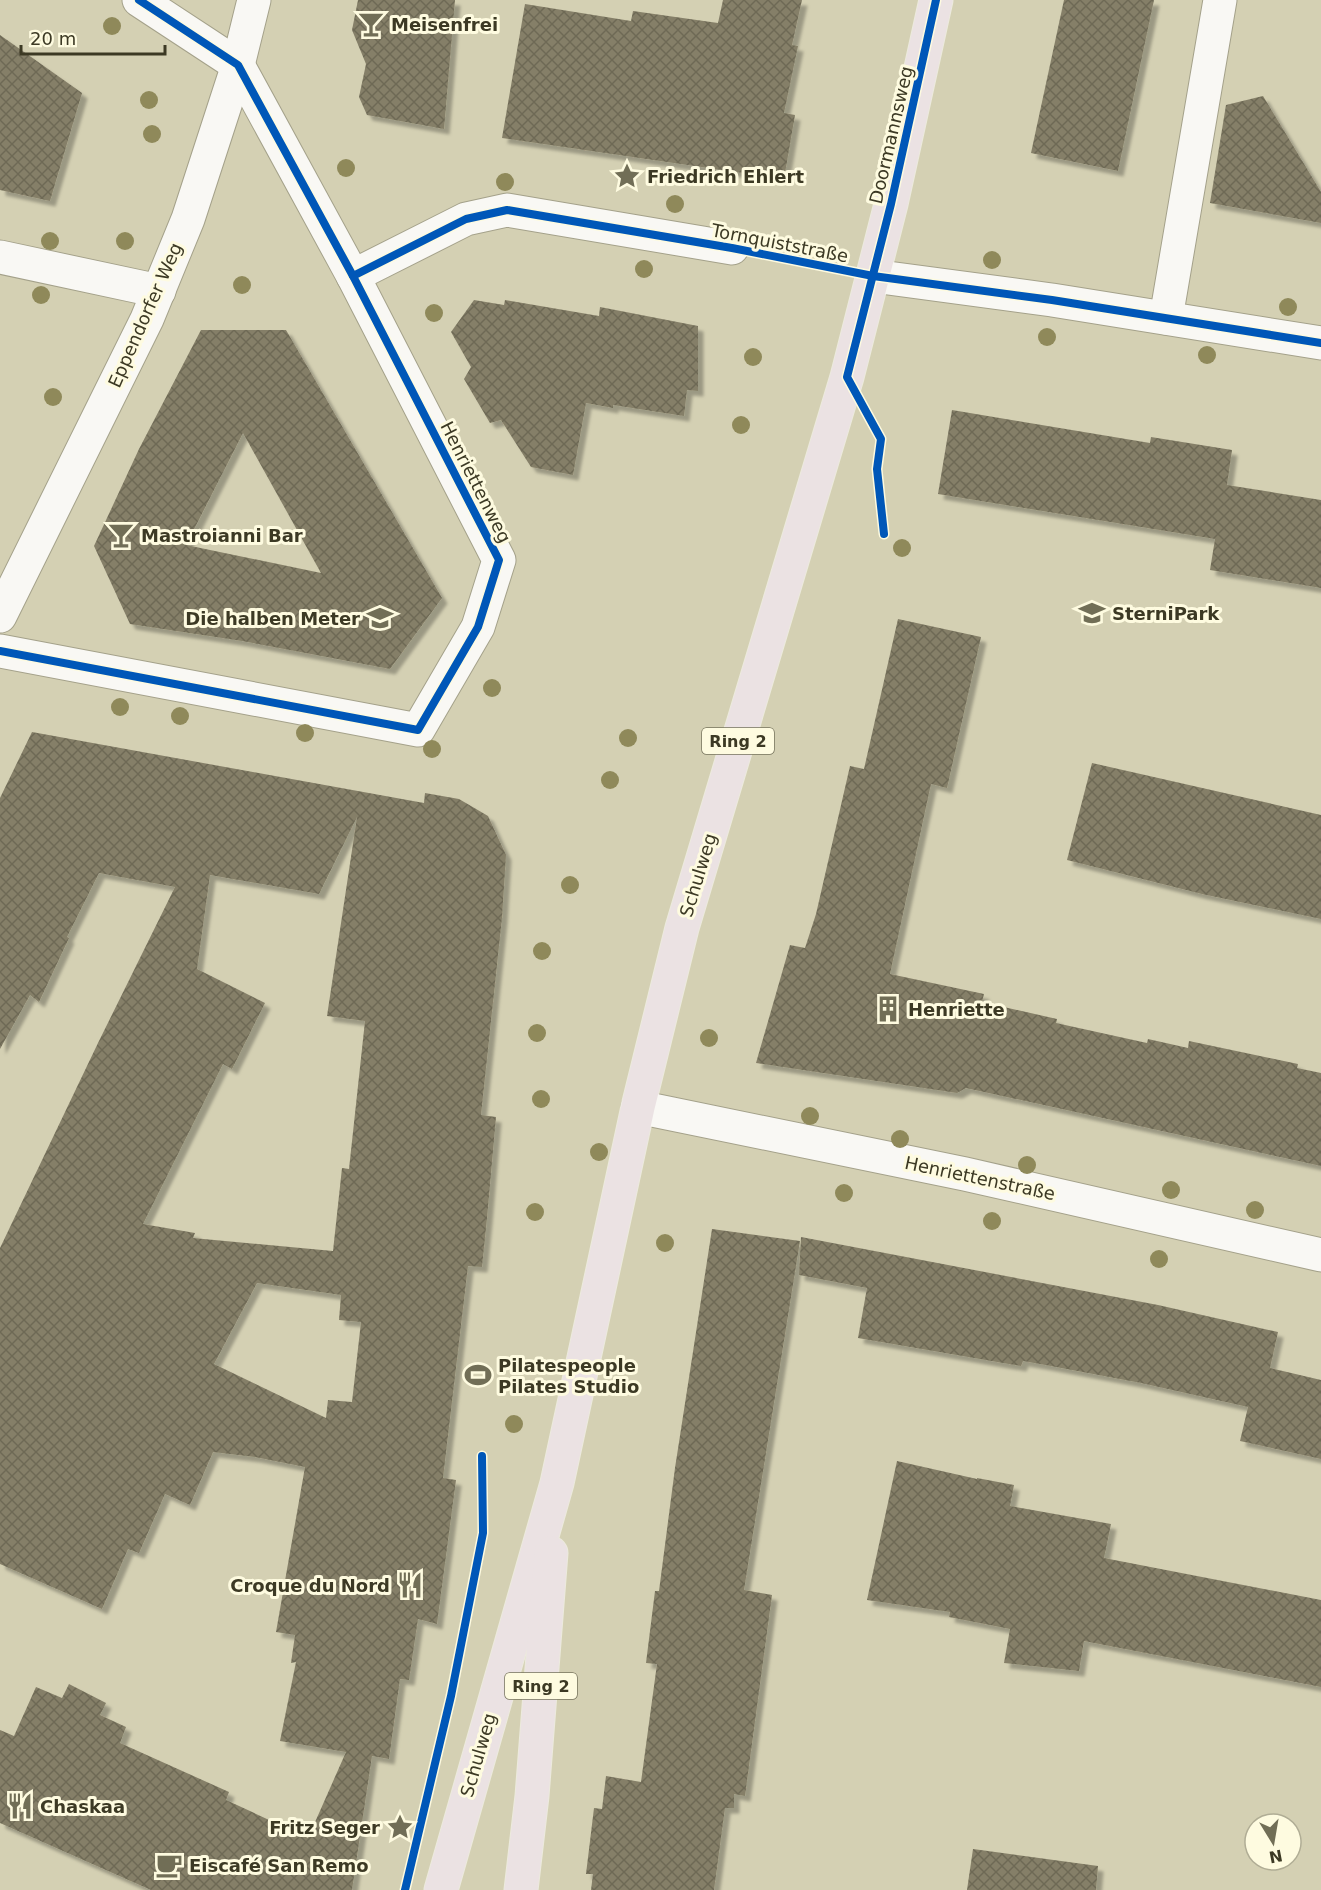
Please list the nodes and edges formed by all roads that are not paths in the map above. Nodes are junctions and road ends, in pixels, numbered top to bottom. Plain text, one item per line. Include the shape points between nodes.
1 (139, 0) edge
2 (254, 0) edge
3 (936, 0) edge
4 (1220, 0) edge
5 (238, 65) junction
6 (732, 248) dead end
7 (0, 257) edge
8 (353, 276) junction
9 (873, 276) junction
10 (159, 291) junction
11 (1166, 318) junction
12 (1321, 343) edge
13 (0, 616) edge
14 (0, 651) edge
15 (638, 1107) junction
16 (1321, 1254) edge
17 (557, 1483) junction
18 (441, 1890) edge
19 (521, 1890) edge

1 - 5 street
2 - 5 street, Eppendorfer Weg
3 - 9 main road, Doormannsweg / Ring 2
4 - 11 street
5 - 8 street, Henriettenweg
5 - 10 street, Eppendorfer Weg via 188,219
6 - 8 street, Tornquiststraße via 507,210 466,219
7 - 10 street
8 - 14 street, Henriettenweg via 499,560 478,627 418,730
9 - 11 street
9 - 15 main road, Schulweg / Ring 2 via 848,377 682,928
10 - 13 street, Eppendorfer Weg
11 - 12 street
15 - 16 street, Henriettenstraße via 965,1174
15 - 17 main road, Schulweg / Ring 2
17 - 18 main road, Schulweg / Ring 2
17 - 19 main road, Schulweg / Ring 2

